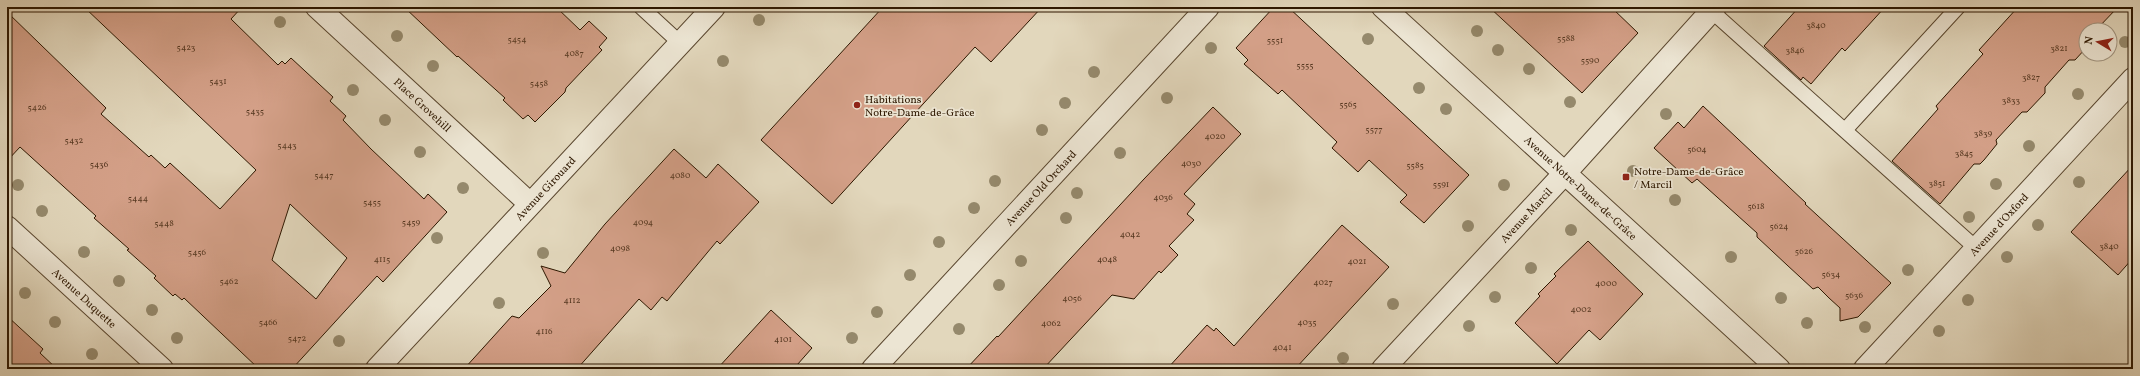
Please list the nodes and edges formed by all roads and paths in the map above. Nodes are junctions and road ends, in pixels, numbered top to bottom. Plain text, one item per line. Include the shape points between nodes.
1 (316, 7) edge
2 (641, 7) edge
3 (714, 7) edge
4 (1208, 7) edge
5 (1383, 7) edge
6 (1958, 7) edge
7 (1712, 8) edge
8 (680, 43) junction
9 (2133, 79) edge
10 (1846, 129) junction
11 (1565, 173) junction
12 (529, 203) junction
13 (7, 227) edge
14 (1977, 249) junction
15 (162, 369) edge
16 (377, 369) edge
17 (873, 369) edge
18 (1383, 369) edge
19 (1779, 369) edge
20 (1865, 369) edge

1 - 12 street, Place Grovehill
2 - 8 lane
3 - 8 street, Avenue Girouard
4 - 17 street, Avenue Old Orchard
5 - 11 street, Avenue Notre-Dame-de-Grâce
6 - 10 lane
7 - 10 lane
7 - 11 street, Avenue Marcil
8 - 12 street, Avenue Girouard
9 - 14 street, Avenue d'Oxford
10 - 14 lane
11 - 18 street, Avenue Marcil
11 - 19 street, Avenue Notre-Dame-de-Grâce
12 - 16 street, Avenue Girouard
13 - 15 street, Avenue Duquette
14 - 20 street, Avenue d'Oxford

